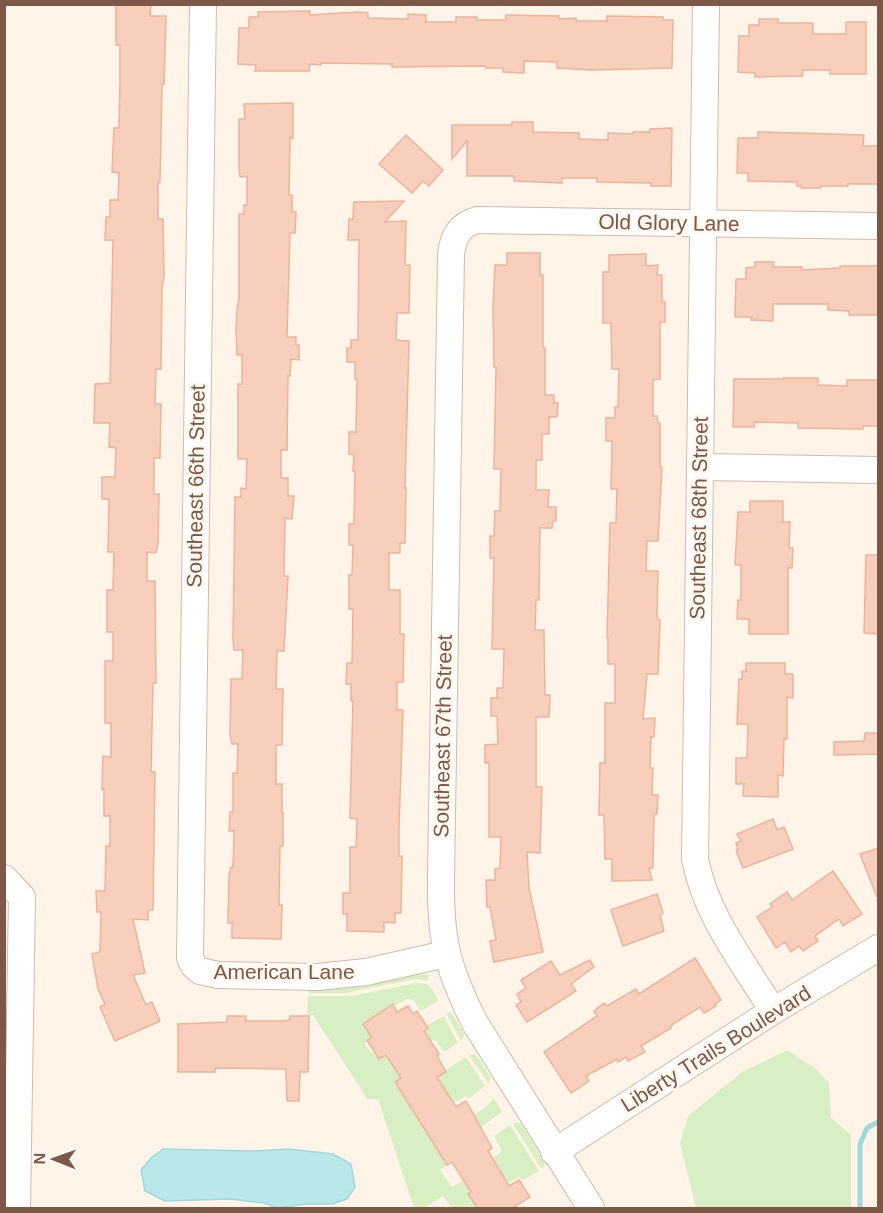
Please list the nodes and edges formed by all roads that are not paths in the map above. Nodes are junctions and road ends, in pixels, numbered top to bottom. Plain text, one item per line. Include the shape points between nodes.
1 (203, 4) edge
2 (706, 4) edge
3 (704, 224) junction
4 (879, 226) edge
5 (462, 227) joint
6 (700, 467) junction
7 (879, 470) edge
8 (4, 878) edge
9 (879, 948) edge
10 (446, 954) junction
11 (194, 966) joint
12 (773, 1011) junction
13 (12, 1049) edge
14 (554, 1152) junction
15 (17, 1209) edge
16 (591, 1209) edge

1 - 11 street, Southeast 66th Street via 189,946
2 - 3 street, Southeast 68th Street
3 - 4 street, Old Glory Lane
3 - 5 street, Old Glory Lane via 489,220 468,222
3 - 6 street, Southeast 68th Street
5 - 10 street, Southeast 67th Street via 454,237 451,255 441,887
6 - 7 street
6 - 12 street, Southeast 68th Street via 695,859 713,915
8 - 13 street via 22,897
9 - 12 street, Liberty Trails Boulevard
10 - 11 street, American Lane via 336,976 218,975
10 - 14 street, Southeast 67th Street via 459,993 475,1023
12 - 14 street, Liberty Trails Boulevard
13 - 15 street
14 - 16 street, Southeast 67th Street

